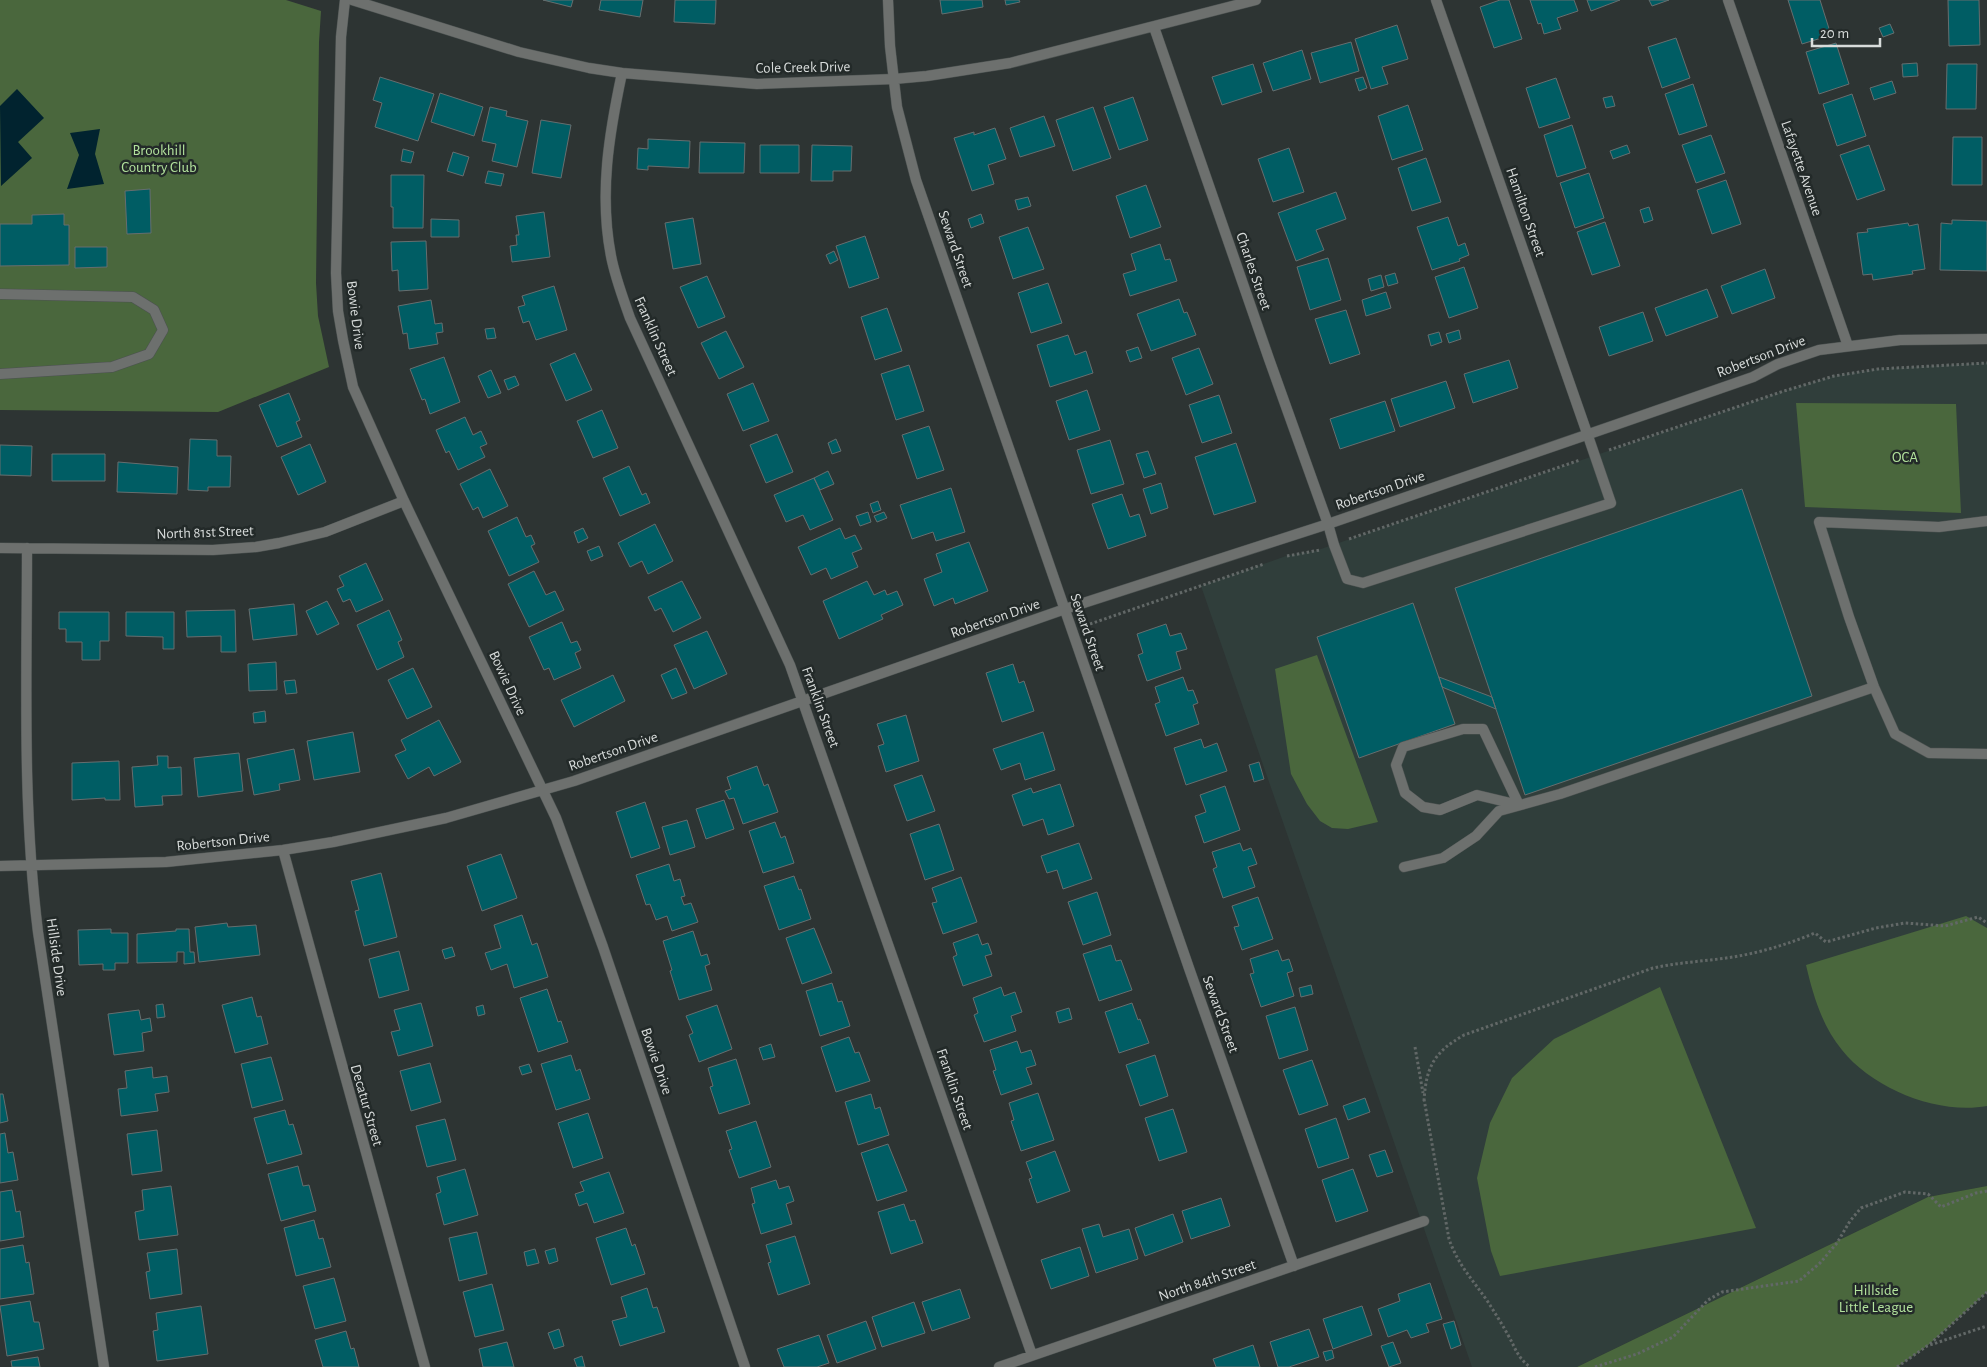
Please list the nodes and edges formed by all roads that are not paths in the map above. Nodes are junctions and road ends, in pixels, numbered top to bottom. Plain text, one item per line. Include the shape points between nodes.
1 (345, 0) edge
2 (352, 0) edge
3 (888, 0) edge
4 (1256, 0) edge
5 (1436, 0) edge
6 (1728, 0) edge
7 (1154, 27) junction
8 (622, 74) junction
9 (894, 79) junction
10 (0, 294) edge
11 (1987, 339) edge
12 (1848, 346) junction
13 (0, 374) edge
14 (1588, 433) junction
15 (1594, 455) joint
16 (404, 500) junction
17 (1987, 521) edge
18 (1328, 524) junction
19 (0, 548) edge
20 (26, 548) junction
21 (1065, 610) junction
22 (1874, 687) junction
23 (803, 701) junction
24 (1987, 754) edge
25 (543, 791) junction
26 (1519, 805) junction
27 (283, 850) junction
28 (0, 866) edge
29 (30, 866) junction
30 (1404, 867) dead end
31 (1424, 1221) dead end
32 (1294, 1266) junction
33 (1032, 1355) junction
34 (104, 1367) edge
35 (425, 1367) edge
36 (745, 1367) edge
37 (999, 1367) edge

1 - 16 street, Bowie Drive via 341,37 338,311 353,387
2 - 8 street, Cole Creek Drive via 519,52
3 - 9 street, Seward Street
4 - 7 street, Cole Creek Drive
5 - 14 street, Hamilton Street
6 - 12 street, Lafayette Avenue
7 - 9 street, Cole Creek Drive via 1010,63
7 - 18 street, Charles Street
8 - 9 street, Cole Creek Drive via 758,84
8 - 23 street, Franklin Street via 605,191 608,233 617,280 630,318 790,665
9 - 21 street, Seward Street via 916,180
10 - 13 street via 133,297 154,310 164,330 149,354 112,367
11 - 12 street, Robertson Drive via 1900,340
12 - 14 street, Robertson Drive via 1819,350 1778,364 1753,377
14 - 15 street, Hamilton Street
14 - 18 street, Robertson Drive
15 - 18 street, Charles Street via 1611,503 1363,583 1347,580
16 - 20 street, North 81st Street via 325,532 256,547 213,550
16 - 25 street, Bowie Drive
17 - 22 street via 1939,527 1819,522
18 - 21 street, Robertson Drive
19 - 20 street, North 81st Street
20 - 29 street, Hillside Drive via 26,805
21 - 23 street, Robertson Drive
21 - 32 street, Seward Street
22 - 24 street via 1894,734 1929,753
22 - 26 street
23 - 25 street, Robertson Drive
23 - 33 street, Franklin Street
25 - 27 street, Robertson Drive via 401,828
25 - 36 street, Bowie Drive via 603,947
26 - 26 street via 1482,729 1463,729 1403,747 1396,765 1405,793 1423,807 1440,810 1477,795
26 - 30 street via 1499,811 1476,836 1444,858
27 - 29 street, Robertson Drive via 166,862
27 - 35 street, Decatur Street
28 - 29 street, Robertson Drive
29 - 34 street, Hillside Drive
31 - 32 street, North 84th Street
32 - 33 street, North 84th Street
33 - 37 street, North 84th Street

